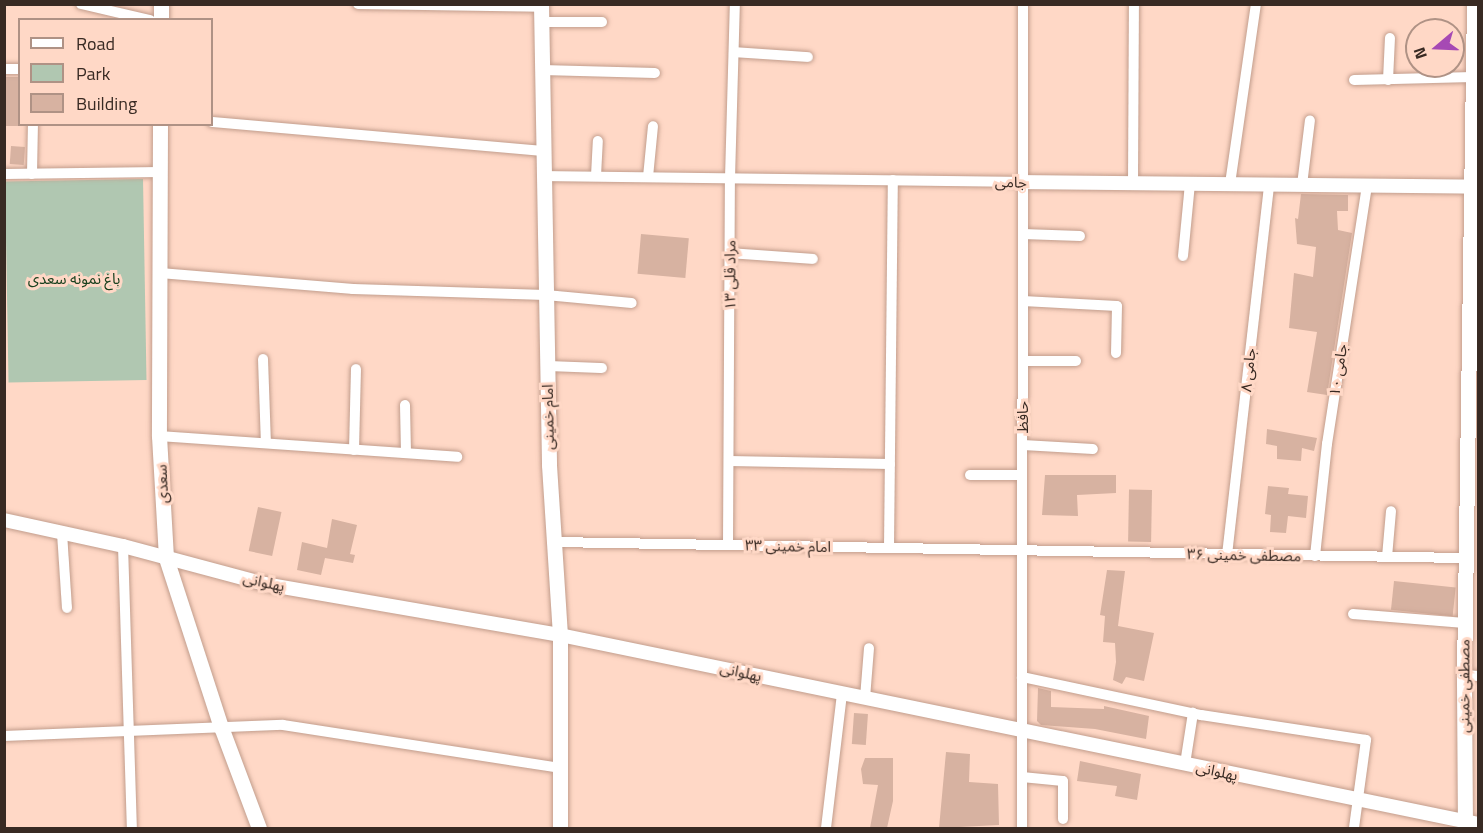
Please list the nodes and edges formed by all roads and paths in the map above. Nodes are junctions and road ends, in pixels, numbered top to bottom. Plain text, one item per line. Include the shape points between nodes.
1 (81, 4) edge
2 (358, 4) edge
3 (735, 4) edge
4 (1023, 4) edge
5 (1134, 4) edge
6 (1256, 4) edge
7 (1474, 4) edge
8 (541, 11) edge
9 (141, 18) edge
10 (602, 22) dead end
11 (1390, 38) dead end
12 (734, 52) junction
13 (808, 57) dead end
14 (542, 70) junction
15 (656, 73) dead end
16 (1473, 77) junction
17 (1354, 80) dead end
18 (1388, 80) junction
19 (1310, 120) dead end
20 (213, 123) edge
21 (33, 126) edge
22 (160, 126) edge
23 (653, 126) dead end
24 (598, 141) dead end
25 (544, 151) junction
26 (160, 172) junction
27 (4, 174) edge
28 (32, 174) junction
29 (544, 176) junction
30 (596, 177) junction
31 (648, 177) junction
32 (730, 178) junction
33 (892, 180) junction
34 (1023, 182) junction
35 (1133, 183) junction
36 (1190, 183) junction
37 (1230, 184) junction
38 (1269, 184) junction
39 (1302, 185) junction
40 (1367, 185) junction
41 (1475, 187) edge
42 (1023, 234) junction
43 (1080, 236) dead end
44 (730, 253) junction
45 (1183, 256) dead end
46 (813, 259) dead end
47 (1474, 266) edge
48 (160, 273) junction
49 (546, 296) junction
50 (1023, 301) junction
51 (632, 303) dead end
52 (1116, 353) dead end
53 (263, 359) dead end
54 (1023, 361) junction
55 (1076, 361) dead end
56 (547, 366) junction
57 (602, 368) dead end
58 (356, 369) dead end
59 (1473, 392) edge
60 (405, 405) dead end
61 (159, 436) junction
62 (266, 443) junction
63 (1023, 445) junction
64 (1093, 449) dead end
65 (354, 450) junction
66 (406, 453) junction
67 (457, 457) dead end
68 (729, 461) junction
69 (890, 464) junction
70 (970, 475) dead end
71 (1022, 475) junction
72 (1473, 500) edge
73 (1391, 511) dead end
74 (4, 520) edge
75 (62, 533) junction
76 (554, 542) junction
77 (728, 545) junction
78 (123, 546) junction
79 (889, 548) junction
80 (1022, 551) junction
81 (1227, 555) junction
82 (1315, 556) junction
83 (1387, 557) junction
84 (166, 558) junction
85 (1466, 558) junction
86 (67, 608) dead end
87 (1353, 614) dead end
88 (1465, 623) junction
89 (560, 635) junction
90 (869, 648) dead end
91 (1471, 675) edge
92 (1022, 677) junction
93 (842, 693) junction
94 (865, 698) junction
95 (1197, 714) junction
96 (221, 727) junction
97 (130, 731) junction
98 (1022, 731) junction
99 (4, 736) edge
100 (1185, 764) junction
101 (560, 768) junction
102 (1022, 777) junction
103 (1359, 800) junction
104 (1063, 819) dead end
105 (1470, 825) edge
106 (132, 828) edge
107 (259, 828) edge
108 (560, 828) edge
109 (826, 828) edge
110 (1022, 828) edge
111 (1354, 828) edge

1 - 9 street
2 - 8 street
3 - 12 street, مراد قلی ۱۳
4 - 34 street, حافظ
5 - 35 street
6 - 37 street
7 - 16 main road, مصطفی خمینی
8 - 10 street
8 - 14 main road, امام خمینی
11 - 18 street
12 - 13 street
12 - 32 street, مراد قلی ۱۳
14 - 15 street
14 - 25 main road, امام خمینی
16 - 18 street
16 - 41 main road, مصطفی خمینی
17 - 18 street
19 - 39 street
20 - 25 street
21 - 28 street
22 - 26 main road, سعدی
23 - 31 street
24 - 30 street
25 - 29 main road, امام خمینی
26 - 28 street
26 - 48 main road, سعدی
27 - 28 street
29 - 30 street, جامی
29 - 49 main road, امام خمینی
30 - 31 street, جامی
31 - 32 street, جامی
32 - 33 street, جامی
32 - 44 street, مراد قلی ۱۳
33 - 34 street, جامی
33 - 69 street
34 - 35 street, جامی
34 - 42 street, حافظ
35 - 36 street, جامی
36 - 37 street, جامی
36 - 45 street
37 - 38 street, جامی
38 - 39 street, جامی
38 - 81 street, جامی ۸
39 - 40 street, جامی
40 - 41 street, جامی
40 - 82 street, جامی ۱۰ via 1327,444
41 - 47 main road, مصطفی خمینی
42 - 43 street
42 - 50 street, حافظ
44 - 46 street
44 - 68 street, مراد قلی ۱۳
47 - 59 main road, مصطفی خمینی
48 - 49 street via 353,289
48 - 61 main road, سعدی
49 - 51 street
49 - 56 main road, امام خمینی
50 - 52 street via 1117,306
50 - 54 street, حافظ
53 - 62 street
54 - 55 street
54 - 63 street, حافظ
56 - 57 street
56 - 76 main road, امام خمینی
58 - 65 street
59 - 72 main road, مصطفی خمینی
60 - 66 street
61 - 62 street
61 - 84 main road, سعدی
62 - 65 street
63 - 64 street
63 - 71 street, حافظ
65 - 66 street
66 - 67 street
68 - 69 street
68 - 77 street, مراد قلی ۱۳
69 - 79 street
70 - 71 street
71 - 80 street, حافظ
72 - 85 main road, مصطفی خمینی
73 - 83 street
74 - 75 street, پهلوانی
75 - 78 street, پهلوانی
75 - 86 street
76 - 77 street, امام خمینی ۳۳
76 - 89 main road, امام خمینی
77 - 79 street, امام خمینی ۳۳
78 - 84 street, پهلوانی
78 - 97 street
79 - 80 street, امام خمینی ۳۳
80 - 81 street, مصطفی خمینی ۳۶
80 - 92 street, حافظ
81 - 82 street, مصطفی خمینی ۳۶
82 - 83 street, مصطفی خمینی ۳۶
83 - 85 street, مصطفی خمینی ۳۶
84 - 89 street, پهلوانی via 265,584
84 - 96 main road, سعدی
85 - 88 main road, مصطفی خمینی
87 - 88 street
88 - 91 main road, مصطفی خمینی
89 - 93 street, پهلوانی
89 - 101 main road, امام خمینی
90 - 94 street
91 - 105 main road, مصطفی خمینی
92 - 95 street
92 - 98 street, حافظ
93 - 94 street, پهلوانی
93 - 109 street
94 - 98 street, پهلوانی
95 - 100 street
95 - 103 street via 1366,740
96 - 97 street
96 - 101 street via 283,725
96 - 107 main road, سعدی
97 - 99 street
97 - 106 street
98 - 100 street, پهلوانی
98 - 102 street, حافظ
100 - 103 street, پهلوانی
101 - 108 main road, امام خمینی
102 - 104 street via 1063,781
102 - 110 street, حافظ
103 - 105 street, پهلوانی
103 - 111 street

